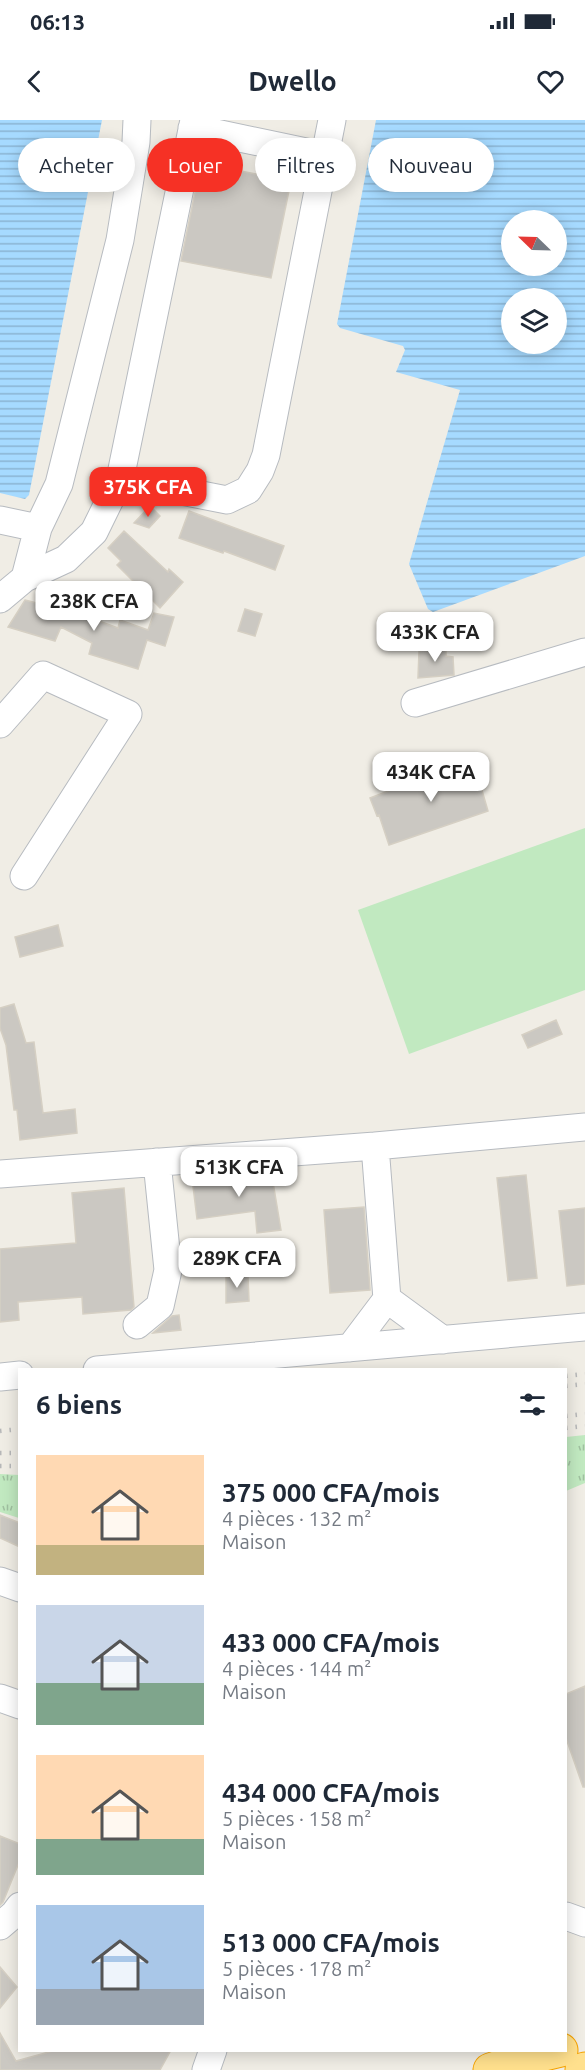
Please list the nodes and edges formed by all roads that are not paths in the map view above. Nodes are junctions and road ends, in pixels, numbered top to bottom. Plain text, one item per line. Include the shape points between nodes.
1 (137, 120) edge
2 (332, 120) edge
3 (193, 124) edge
4 (328, 138) edge
5 (255, 139) edge
6 (318, 192) edge
7 (120, 479) junction
8 (0, 520) edge
9 (38, 528) junction
10 (25, 578) junction
11 (0, 599) edge
12 (585, 652) edge
13 (415, 703) dead end
14 (0, 724) edge
15 (24, 876) dead end
16 (585, 1127) edge
17 (375, 1146) junction
18 (157, 1162) junction
19 (0, 1174) edge
20 (387, 1299) junction
21 (137, 1325) dead end
22 (585, 1327) edge
23 (443, 1340) junction
24 (350, 1348) junction
25 (119, 1368) edge
26 (18, 1375) edge
27 (0, 1377) edge
28 (0, 1581) edge
29 (18, 1587) edge
30 (0, 1698) edge
31 (18, 1704) edge
32 (585, 2040) edge
33 (567, 2048) edge
34 (212, 2052) edge
35 (554, 2052) edge
36 (207, 2070) edge
37 (490, 2070) edge

1 - 9 street via 112,273 59,484
2 - 4 street
3 - 5 street
3 - 7 street
6 - 7 street via 266,455 248,490 227,500
7 - 10 street via 94,532 66,560
8 - 9 street
9 - 10 street
10 - 11 street
12 - 13 street
14 - 15 street via 43,675 128,714
16 - 17 street
17 - 18 street
17 - 20 street
18 - 19 street
18 - 21 street via 168,1270 160,1306
20 - 23 street
20 - 24 street
22 - 23 street
23 - 24 street
24 - 25 street
26 - 27 street
28 - 29 street
30 - 31 street
32 - 33 highway
34 - 36 street
35 - 37 highway

